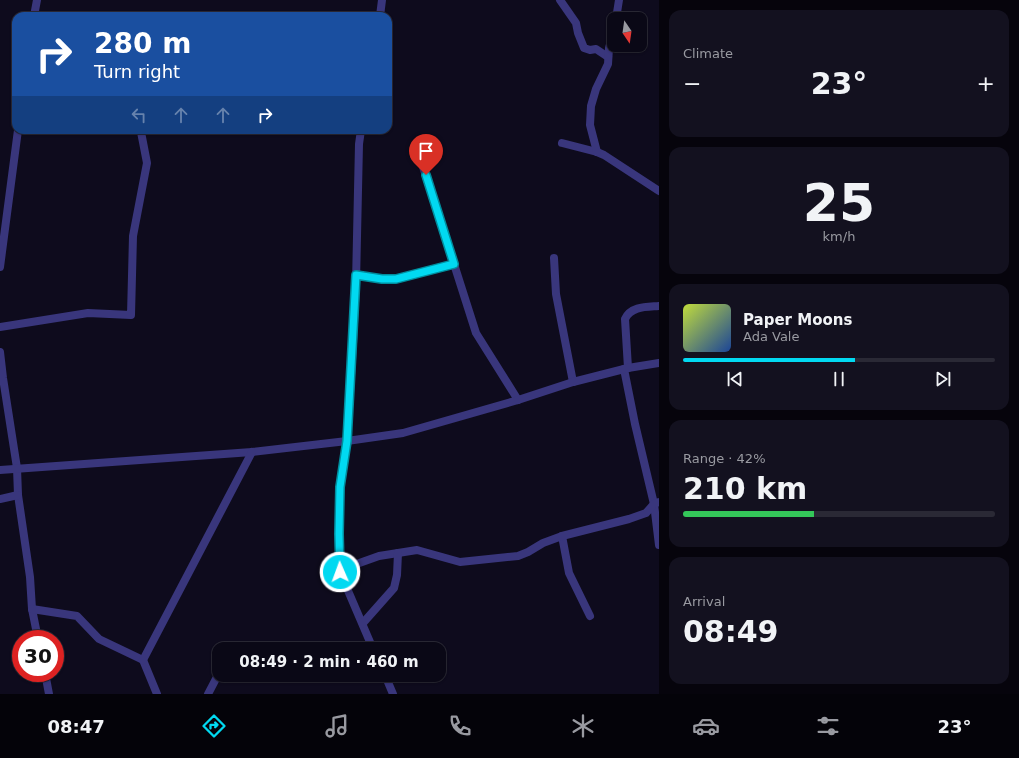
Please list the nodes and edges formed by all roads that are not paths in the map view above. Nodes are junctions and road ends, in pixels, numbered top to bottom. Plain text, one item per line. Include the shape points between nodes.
1 (37, 0) edge
2 (382, 0) edge
3 (560, 0) edge
4 (619, 0) edge
5 (35, 12) edge
6 (380, 12) edge
7 (617, 12) edge
8 (609, 52) edge
9 (608, 57) junction
10 (17, 134) edge
11 (141, 134) edge
12 (360, 134) edge
13 (562, 143) dead end
14 (416, 145) dead end
15 (597, 152) junction
16 (659, 191) edge
17 (554, 258) dead end
18 (454, 264) junction
19 (0, 267) edge
20 (356, 275) junction
21 (659, 306) edge
22 (0, 327) edge
23 (0, 352) edge
24 (659, 363) edge
25 (626, 369) junction
26 (573, 382) junction
27 (518, 400) junction
28 (347, 441) junction
29 (252, 452) junction
30 (17, 468) junction
31 (0, 470) edge
32 (18, 495) junction
33 (0, 499) edge
34 (657, 503) edge
35 (562, 536) junction
36 (659, 545) edge
37 (398, 553) junction
38 (340, 572) junction
39 (32, 609) junction
40 (590, 616) dead end
41 (363, 623) junction
42 (36, 630) edge
43 (370, 642) edge
44 (143, 660) junction
45 (47, 682) edge
46 (214, 682) edge
47 (388, 682) edge
48 (49, 694) edge
49 (157, 694) edge
50 (208, 694) edge
51 (393, 694) edge

1 - 5 street
2 - 6 street
3 - 9 street via 576,23 584,48 596,49
4 - 7 street
8 - 9 street
9 - 15 street via 608,64 591,106 590,125
10 - 19 street
11 - 22 street via 147,163 134,236 131,315 88,313
12 - 20 street
13 - 15 street
14 - 18 street
15 - 16 street
17 - 26 street via 556,294
18 - 20 street via 396,279
18 - 27 street via 476,333
20 - 28 street
21 - 25 street via 641,307 627,314
23 - 30 street
24 - 25 street
25 - 26 street
25 - 34 street via 635,424
26 - 27 street
27 - 28 street via 404,433
28 - 29 street
28 - 38 street via 340,487
29 - 30 street
29 - 44 street
30 - 31 street
30 - 32 street
32 - 33 street
32 - 39 street
34 - 35 street via 646,513 629,519
34 - 36 street
35 - 37 street via 512,557 460,562 417,550
35 - 40 street via 569,573
37 - 38 street via 379,556
37 - 41 street via 394,588
38 - 41 street
39 - 42 street
39 - 44 street via 77,616 99,639
41 - 43 street
44 - 49 street
45 - 48 street
46 - 50 street
47 - 51 street

